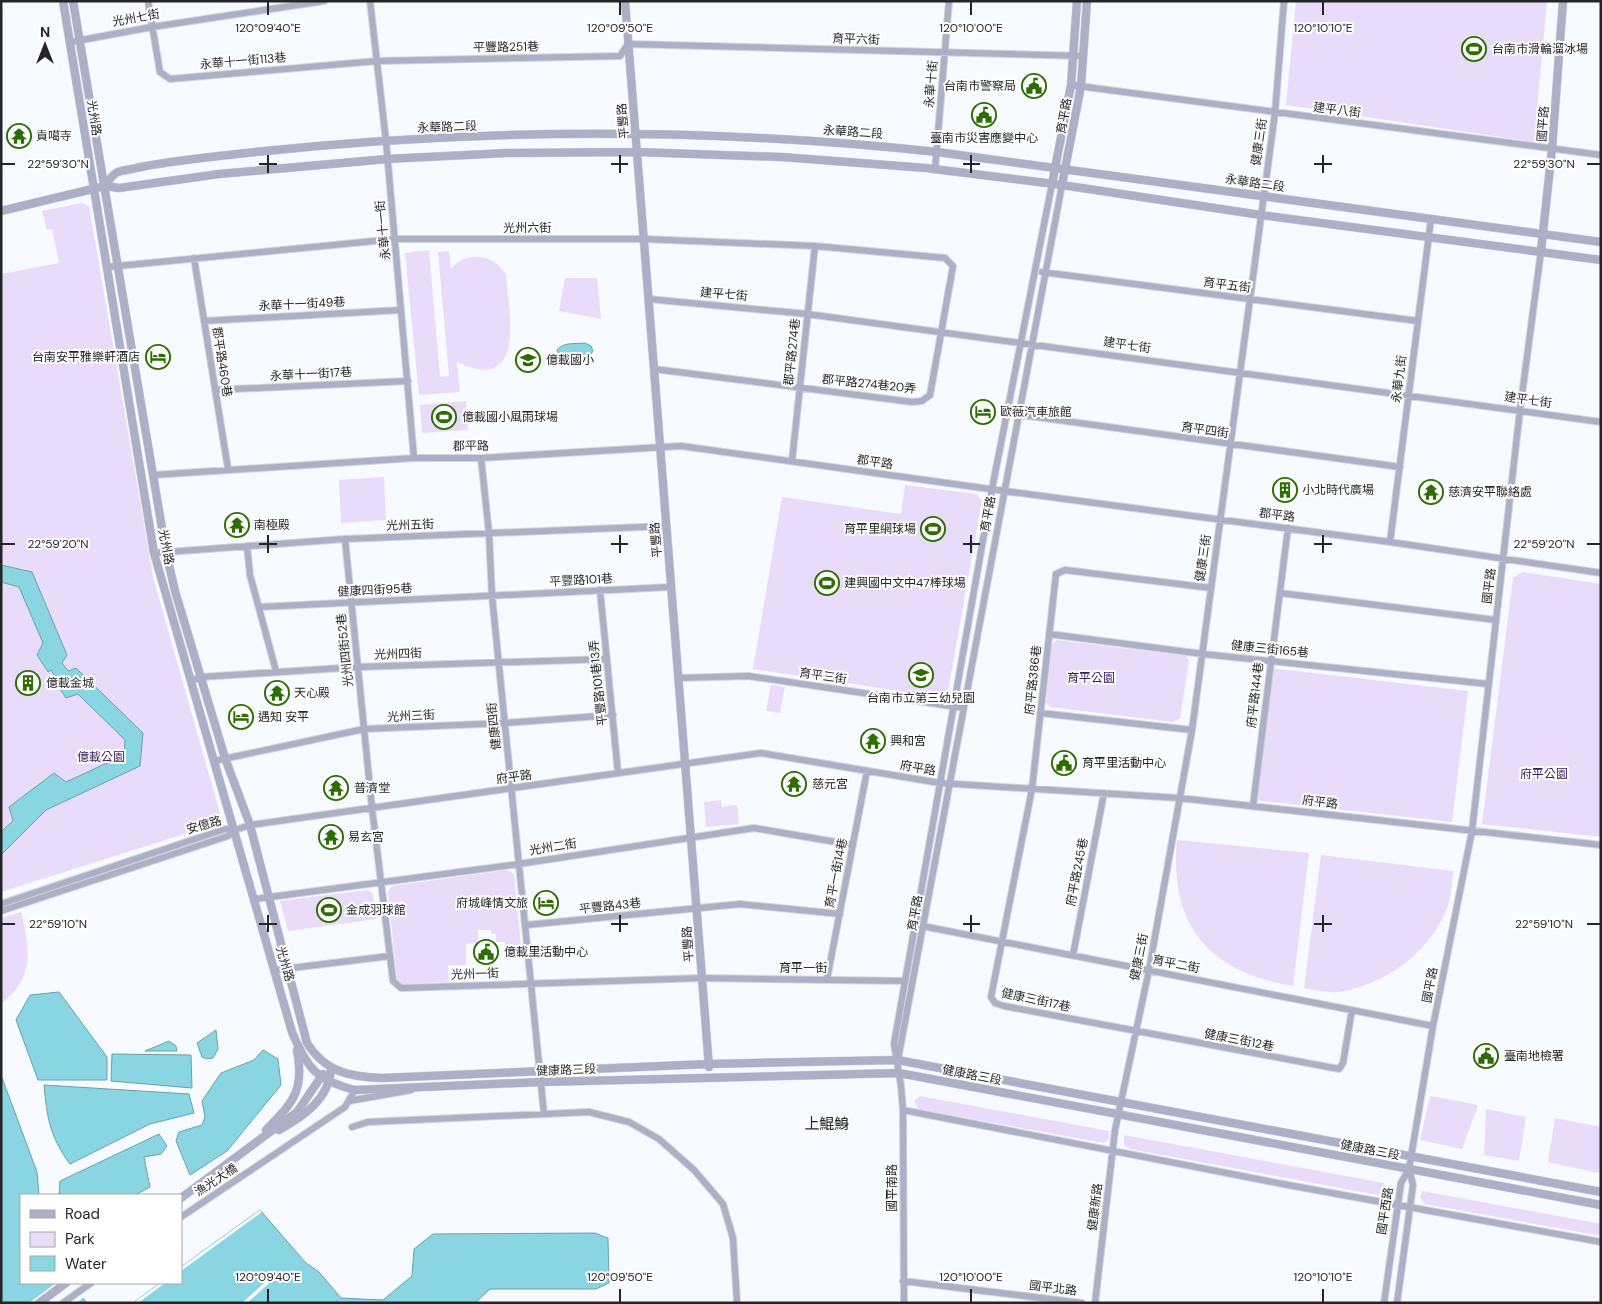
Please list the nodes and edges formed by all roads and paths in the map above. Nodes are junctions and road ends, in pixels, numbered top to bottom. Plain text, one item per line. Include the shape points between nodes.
1 (63, 1) edge
2 (74, 1) edge
3 (148, 1) edge
4 (324, 1) edge
5 (370, 1) edge
6 (625, 1) edge
7 (949, 1) edge
8 (1077, 1) edge
9 (1087, 1) edge
10 (1284, 1) edge
11 (1563, 1) edge
12 (152, 26) junction
13 (81, 40) junction
14 (70, 42) junction
15 (628, 44) junction
16 (946, 52) junction
17 (1073, 56) junction
18 (1083, 56) junction
19 (377, 61) junction
20 (1071, 85) junction
21 (1081, 86) junction
22 (1275, 113) junction
23 (636, 134) junction
24 (386, 141) junction
25 (1552, 149) junction
26 (638, 152) junction
27 (937, 152) junction
28 (1601, 155) edge
29 (387, 159) junction
30 (1055, 167) junction
31 (1065, 168) junction
32 (935, 170) junction
33 (1052, 184) junction
34 (1062, 185) junction
35 (105, 186) junction
36 (94, 189) junction
37 (1264, 196) junction
38 (1, 211) edge
39 (1261, 215) junction
40 (1431, 218) junction
41 (1542, 234) junction
42 (1429, 237) junction
43 (644, 239) junction
44 (395, 240) junction
45 (1601, 242) edge
46 (815, 246) junction
47 (1540, 251) junction
48 (194, 258) junction
49 (946, 258) joint
50 (1601, 260) edge
51 (118, 265) junction
52 (108, 266) junction
53 (1035, 271) junction
54 (1044, 273) junction
55 (648, 298) junction
56 (1249, 300) junction
57 (401, 310) junction
58 (807, 314) junction
59 (1418, 320) junction
60 (204, 321) junction
61 (942, 331) junction
62 (1021, 342) junction
63 (1031, 344) junction
64 (654, 369) junction
65 (1239, 372) junction
66 (408, 381) junction
67 (800, 388) junction
68 (216, 390) junction
69 (1409, 395) junction
70 (1520, 410) junction
71 (1007, 413) junction
72 (1018, 414) junction
73 (1601, 422) edge
74 (1230, 445) junction
75 (660, 446) junction
76 (414, 458) junction
77 (481, 458) junction
78 (792, 461) junction
79 (1400, 467) junction
80 (228, 470) junction
81 (153, 475) junction
82 (143, 476) junction
83 (992, 489) junction
84 (1004, 492) junction
85 (1220, 520) junction
86 (666, 526) junction
87 (1288, 528) junction
88 (489, 534) junction
89 (345, 539) junction
90 (1390, 542) junction
91 (247, 546) junction
92 (166, 552) junction
93 (154, 553) junction
94 (1503, 559) junction
95 (1601, 573) edge
96 (671, 586) junction
97 (1211, 588) junction
98 (600, 590) junction
99 (1280, 594) junction
100 (492, 596) junction
101 (351, 602) junction
102 (259, 607) junction
103 (1496, 620) junction
104 (1049, 634) junction
105 (1203, 654) junction
106 (607, 659) junction
107 (1271, 660) junction
108 (499, 662) junction
109 (358, 667) junction
110 (276, 671) junction
111 (201, 677) junction
112 (678, 678) junction
113 (191, 681) junction
114 (1488, 684) junction
115 (954, 706) junction
116 (964, 708) junction
117 (1040, 713) junction
118 (613, 715) junction
119 (505, 723) junction
120 (364, 729) junction
121 (1192, 730) junction
122 (225, 758) junction
123 (214, 761) junction
124 (685, 764) junction
125 (867, 771) junction
126 (618, 773) junction
127 (940, 783) junction
128 (950, 784) junction
129 (512, 788) junction
130 (1032, 789) junction
131 (1104, 793) junction
132 (1180, 798) junction
133 (1253, 806) junction
134 (372, 808) junction
135 (250, 825) junction
136 (235, 830) junction
137 (1472, 831) junction
138 (691, 838) junction
139 (853, 845) junction
140 (1601, 845) edge
141 (520, 864) junction
142 (381, 883) junction
143 (270, 896) junction
144 (255, 899) junction
145 (1, 904) edge
146 (696, 908) junction
147 (1, 911) edge
148 (840, 914) junction
149 (915, 924) junction
150 (526, 925) junction
151 (924, 926) junction
152 (1002, 941) junction
153 (390, 956) junction
154 (1073, 956) junction
155 (288, 968) junction
156 (275, 970) junction
157 (1148, 970) junction
158 (702, 978) junction
159 (827, 979) junction
160 (905, 981) junction
161 (532, 984) junction
162 (1352, 1010) junction
163 (1433, 1026) junction
164 (292, 1032) junction
165 (1136, 1032) junction
166 (897, 1060) junction
167 (709, 1064) junction
168 (331, 1069) junction
169 (541, 1071) junction
170 (899, 1073) junction
171 (321, 1076) junction
172 (710, 1077) junction
173 (330, 1082) junction
174 (542, 1082) junction
175 (429, 1087) junction
176 (355, 1090) junction
177 (348, 1101) junction
178 (1121, 1102) junction
179 (902, 1110) junction
180 (544, 1114) junction
181 (1118, 1114) junction
182 (352, 1127) dead end
183 (250, 1148) junction
184 (1112, 1150) junction
185 (1412, 1154) junction
186 (1409, 1169) junction
187 (1601, 1192) edge
188 (182, 1197) edge
189 (1397, 1205) junction
190 (1601, 1205) edge
191 (1410, 1207) junction
192 (182, 1216) edge
193 (1601, 1242) edge
194 (903, 1281) junction
195 (65, 1284) edge
196 (90, 1284) edge
197 (39, 1303) edge
198 (64, 1303) edge
199 (737, 1303) edge
200 (904, 1303) edge
201 (1082, 1303) edge
202 (1095, 1303) edge
203 (1384, 1303) edge
204 (1398, 1303) edge

1 - 14 street, 光州路
2 - 13 street, 光州路
3 - 12 street, 永華十一街113巷
4 - 12 street, 光州七街
5 - 19 street, 永華十一街
6 - 15 street, 平豐路
7 - 16 street, 永華十街
8 - 17 street, 育平路
9 - 18 street, 育平路
10 - 22 street, 健康三街
11 - 25 street, 國平路
12 - 13 street, 光州七街
12 - 19 street, 永華十一街113巷 via 160,72 170,79
13 - 14 street, 光州七街
13 - 35 street, 光州路
14 - 36 street, 光州路
15 - 16 street, 育平六街
15 - 19 street, 平豐路251巷 via 620,56
15 - 23 street, 平豐路
16 - 17 street, 育平六街
16 - 27 street, 永華十街
17 - 18 street, 育平六街
17 - 20 street, 育平路
18 - 21 street, 育平路
19 - 24 street, 永華十一街
20 - 21 street, 建平八街
20 - 30 street, 育平路
21 - 22 street, 建平八街
21 - 31 street, 育平路
22 - 25 street, 建平八街
22 - 37 street, 健康三街
23 - 24 street, 永華路二段
23 - 26 street, 平豐路
23 - 27 street, 永華路二段 via 850,143
24 - 29 street, 永華十一街
24 - 35 street, 永華路二段 via 158,164 115,173
25 - 28 street, 建平八街
25 - 41 street, 國平路
26 - 29 street, 永華路二段 via 507,153
26 - 32 street, 永華路二段 via 782,157
26 - 43 street, 平豐路
27 - 30 street, 永華路二段
27 - 32 street, 永華十街
29 - 35 street, 永華路二段 via 219,174 118,188
29 - 44 street, 永華十一街
30 - 31 street, 永華路二段
30 - 33 street, 育平路
31 - 34 street, 育平路
31 - 37 street, 永華路二段
32 - 33 street, 永華路二段
33 - 34 street, 永華路二段
33 - 53 street, 育平路
34 - 39 street, 永華路二段
34 - 54 street, 育平路
35 - 36 street, 永華路二段
35 - 51 street, 光州路
36 - 38 street, 永華路二段
36 - 52 street, 光州路
37 - 39 street, 健康三街
37 - 40 street, 永華路二段
39 - 42 street, 永華路二段
39 - 56 street, 健康三街
40 - 41 street, 永華路二段
40 - 42 street, 永華九街
41 - 45 street, 永華路二段
41 - 47 street, 國平路
42 - 47 street, 永華路二段
42 - 59 street, 永華九街
43 - 44 street, 光州六街
43 - 46 street, 光州六街
43 - 55 street, 平豐路
44 - 48 street, 光州六街
44 - 57 street, 永華十一街
46 - 49 street, 光州六街
46 - 58 street, 郡平路274巷
47 - 50 street, 永華路二段
47 - 70 street, 國平路
48 - 51 street, 光州六街
48 - 60 street, 郡平路460巷
49 - 61 street, 郡平路274巷20弄 via 953,266
51 - 52 street, 光州六街
51 - 81 street, 光州路
52 - 82 street, 光州路
53 - 54 street, 育平五街
53 - 62 street, 育平路
54 - 56 street, 育平五街
54 - 63 street, 育平路
55 - 58 street, 建平七街
55 - 64 street, 平豐路
56 - 59 street, 育平五街
56 - 65 street, 健康三街
57 - 60 street, 永華十一街49巷
57 - 66 street, 永華十一街
58 - 61 street, 建平七街
58 - 67 street, 郡平路274巷
59 - 69 street, 永華九街
60 - 68 street, 郡平路460巷
61 - 62 street, 建平七街
61 - 67 street, 郡平路274巷20弄 via 930,395 922,401
62 - 63 street, 建平七街
62 - 71 street, 育平路
63 - 65 street, 建平七街
63 - 72 street, 育平路
64 - 67 street, 郡平路274巷20弄
64 - 75 street, 平豐路
65 - 69 street, 建平七街
65 - 74 street, 健康三街
66 - 68 street, 永華十一街17巷
66 - 76 street, 永華十一街
67 - 78 street, 郡平路274巷
68 - 80 street, 郡平路460巷
69 - 70 street, 建平七街
69 - 79 street, 永華九街
70 - 73 street, 建平七街
70 - 94 street, 國平路
71 - 72 street, 育平四街
71 - 83 street, 育平路
72 - 74 street, 育平四街
72 - 84 street, 育平路
74 - 79 street, 育平四街
74 - 85 street, 健康三街
75 - 77 street, 郡平路
75 - 78 street, 郡平路
75 - 86 street, 平豐路
76 - 77 street, 郡平路
76 - 80 street, 郡平路
77 - 88 street, 健康四街
78 - 83 street, 郡平路
79 - 90 street, 永華九街
80 - 81 street, 郡平路
81 - 82 street, 郡平路
81 - 92 street, 光州路
82 - 93 street, 光州路
83 - 84 street, 郡平路
83 - 115 street, 育平路
84 - 85 street, 郡平路
84 - 116 street, 育平路
85 - 87 street, 郡平路
85 - 97 street, 健康三街
86 - 88 street, 光州五街
86 - 96 street, 平豐路
87 - 90 street, 郡平路
87 - 99 street, 府平路144巷
88 - 89 street, 光州五街
88 - 100 street, 健康四街
89 - 91 street, 光州五街
89 - 101 street, 光州四街52巷
90 - 94 street, 郡平路
91 - 92 street, 光州五街
91 - 102 street via 250,575
92 - 93 street, 光州五街
92 - 111 street, 光州路
93 - 113 street, 光州路
94 - 95 street, 郡平路
94 - 103 street, 國平路
96 - 98 street, 平豐路101巷
96 - 112 street, 平豐路
97 - 104 street, 府平路386巷 via 1065,570 1056,574
97 - 105 street, 健康三街
98 - 100 street, 平豐路101巷
98 - 106 street, 平豐路101巷13弄
99 - 103 street
99 - 107 street, 府平路144巷
100 - 101 street, 健康四街95巷
100 - 108 street, 健康四街
101 - 102 street, 健康四街95巷
101 - 109 street, 光州四街52巷
102 - 110 street
103 - 114 street, 國平路
104 - 105 street, 健康三街165巷
104 - 117 street, 府平路386巷
105 - 107 street, 健康三街165巷
105 - 121 street, 健康三街
106 - 108 street, 光州四街
106 - 118 street, 平豐路101巷13弄
107 - 114 street, 健康三街165巷
107 - 133 street, 府平路144巷
108 - 109 street, 光州四街
108 - 119 street, 健康四街
109 - 110 street, 光州四街
109 - 120 street, 光州四街52巷
110 - 111 street, 光州四街
111 - 113 street, 光州四街
111 - 122 street, 光州路
112 - 115 street, 育平三街 via 748,676
112 - 124 street, 平豐路
113 - 123 street, 光州路
114 - 137 street, 國平路
115 - 116 street, 育平三街
115 - 127 street, 育平路
116 - 128 street, 育平路
117 - 121 street
117 - 130 street, 府平路386巷
118 - 119 street, 光州三街
118 - 126 street, 平豐路101巷13弄
119 - 120 street, 光州三街
119 - 129 street, 健康四街
120 - 122 street, 光州三街
120 - 134 street, 光州四街52巷
121 - 132 street, 健康三街
122 - 123 street, 光州三街
122 - 135 street, 光州路
123 - 136 street, 光州路
124 - 125 street, 府平路 via 760,753
124 - 126 street, 府平路
124 - 138 street, 平豐路
125 - 127 street, 府平路
125 - 139 street, 育平一街14巷
126 - 129 street, 府平路
127 - 128 street, 府平路
127 - 149 street, 育平路
128 - 130 street, 府平路
128 - 151 street, 育平路
129 - 134 street, 府平路
129 - 141 street, 健康四街
130 - 131 street, 府平路
130 - 152 street, 府平路386巷
131 - 132 street, 府平路
131 - 154 street, 府平路245巷
132 - 133 street, 府平路
132 - 157 street, 健康三街
133 - 137 street, 府平路
134 - 135 street, 府平路
134 - 142 street, 光州一街
135 - 136 street, 府平路
135 - 143 street, 光州路
136 - 144 street, 光州路
136 - 145 street, 安億路 via 225,829
136 - 147 street, 安億路 via 228,836
137 - 140 street, 府平路
137 - 163 street, 國平路
138 - 139 street, 光州二街 via 754,828
138 - 141 street, 光州二街
138 - 146 street, 平豐路
139 - 148 street, 育平一街14巷
141 - 142 street, 光州二街
141 - 150 street, 健康四街
142 - 143 street, 光州二街
142 - 153 street, 光州一街
143 - 144 street, 光州二街
143 - 155 street, 光州路
144 - 156 street, 光州路
146 - 148 street, 平豐路43巷 via 740,904
146 - 150 street, 平豐路43巷
146 - 158 street, 平豐路
148 - 159 street, 育平一街14巷
149 - 151 street, 育平二街
149 - 160 street, 育平路
150 - 161 street, 健康四街
151 - 152 street, 育平二街
151 - 166 street, 育平路
152 - 154 street, 育平二街
152 - 165 street, 健康三街17巷 via 990,997 995,1003
153 - 155 street
153 - 161 street, 光州一街 via 393,981 401,988
154 - 157 street, 育平二街
155 - 156 street
155 - 168 street, 光州路 via 307,1043
156 - 164 street, 光州路
157 - 162 street, 育平二街
157 - 165 street, 健康三街
158 - 159 street, 育平一街
158 - 161 street, 光州一街
158 - 167 street, 平豐路
159 - 160 street, 育平一街
160 - 166 street, 育平路 via 894,1044
161 - 169 street, 健康四街
162 - 163 street, 育平二街
162 - 165 street, 健康三街12巷 via 1343,1063 1339,1069
163 - 185 street, 國平路
164 - 171 street, 光州路 via 307,1065
164 - 183 street via 298,1053 296,1094 288,1109
165 - 178 street, 健康三街
166 - 167 street, 健康路三段
166 - 170 street, 育平路
166 - 178 street, 健康路三段
167 - 169 street, 健康路三段
167 - 172 street, 平豐路
168 - 169 street, 健康路三段 via 359,1078
168 - 171 street
168 - 173 street
169 - 174 street, 健康四街
170 - 172 street, 健康路三段
170 - 179 street, 國平南路
170 - 181 street, 健康路三段
171 - 173 street, 健康路三段
171 - 183 street via 297,1112
172 - 174 street, 健康路三段
173 - 176 street, 健康路三段
173 - 183 street via 304,1115
174 - 175 street, 健康路三段
174 - 180 street, 健康四街
175 - 176 street, 健康路三段
175 - 177 street
176 - 177 street
177 - 192 street, 漁光大橋 via 345,1107
178 - 181 street, 健康三街
178 - 185 street, 健康路三段
179 - 184 street
179 - 194 street, 國平南路
180 - 182 street via 368,1122
180 - 199 street via 589,1112 630,1122 659,1139 694,1170 723,1204 733,1238
181 - 184 street, 健康新路
181 - 186 street, 健康路三段
183 - 188 street
184 - 189 street
184 - 202 street, 健康新路
185 - 186 street, 國平路
185 - 187 street, 健康路三段
186 - 189 street, 國平西路 via 1401,1183
186 - 190 street, 健康路三段
186 - 191 street, 國平西路 via 1413,1185
189 - 191 street
189 - 203 street, 國平西路
191 - 193 street
191 - 204 street, 國平西路
194 - 200 street, 國平南路
194 - 201 street, 國平北路
195 - 197 street
196 - 198 street

